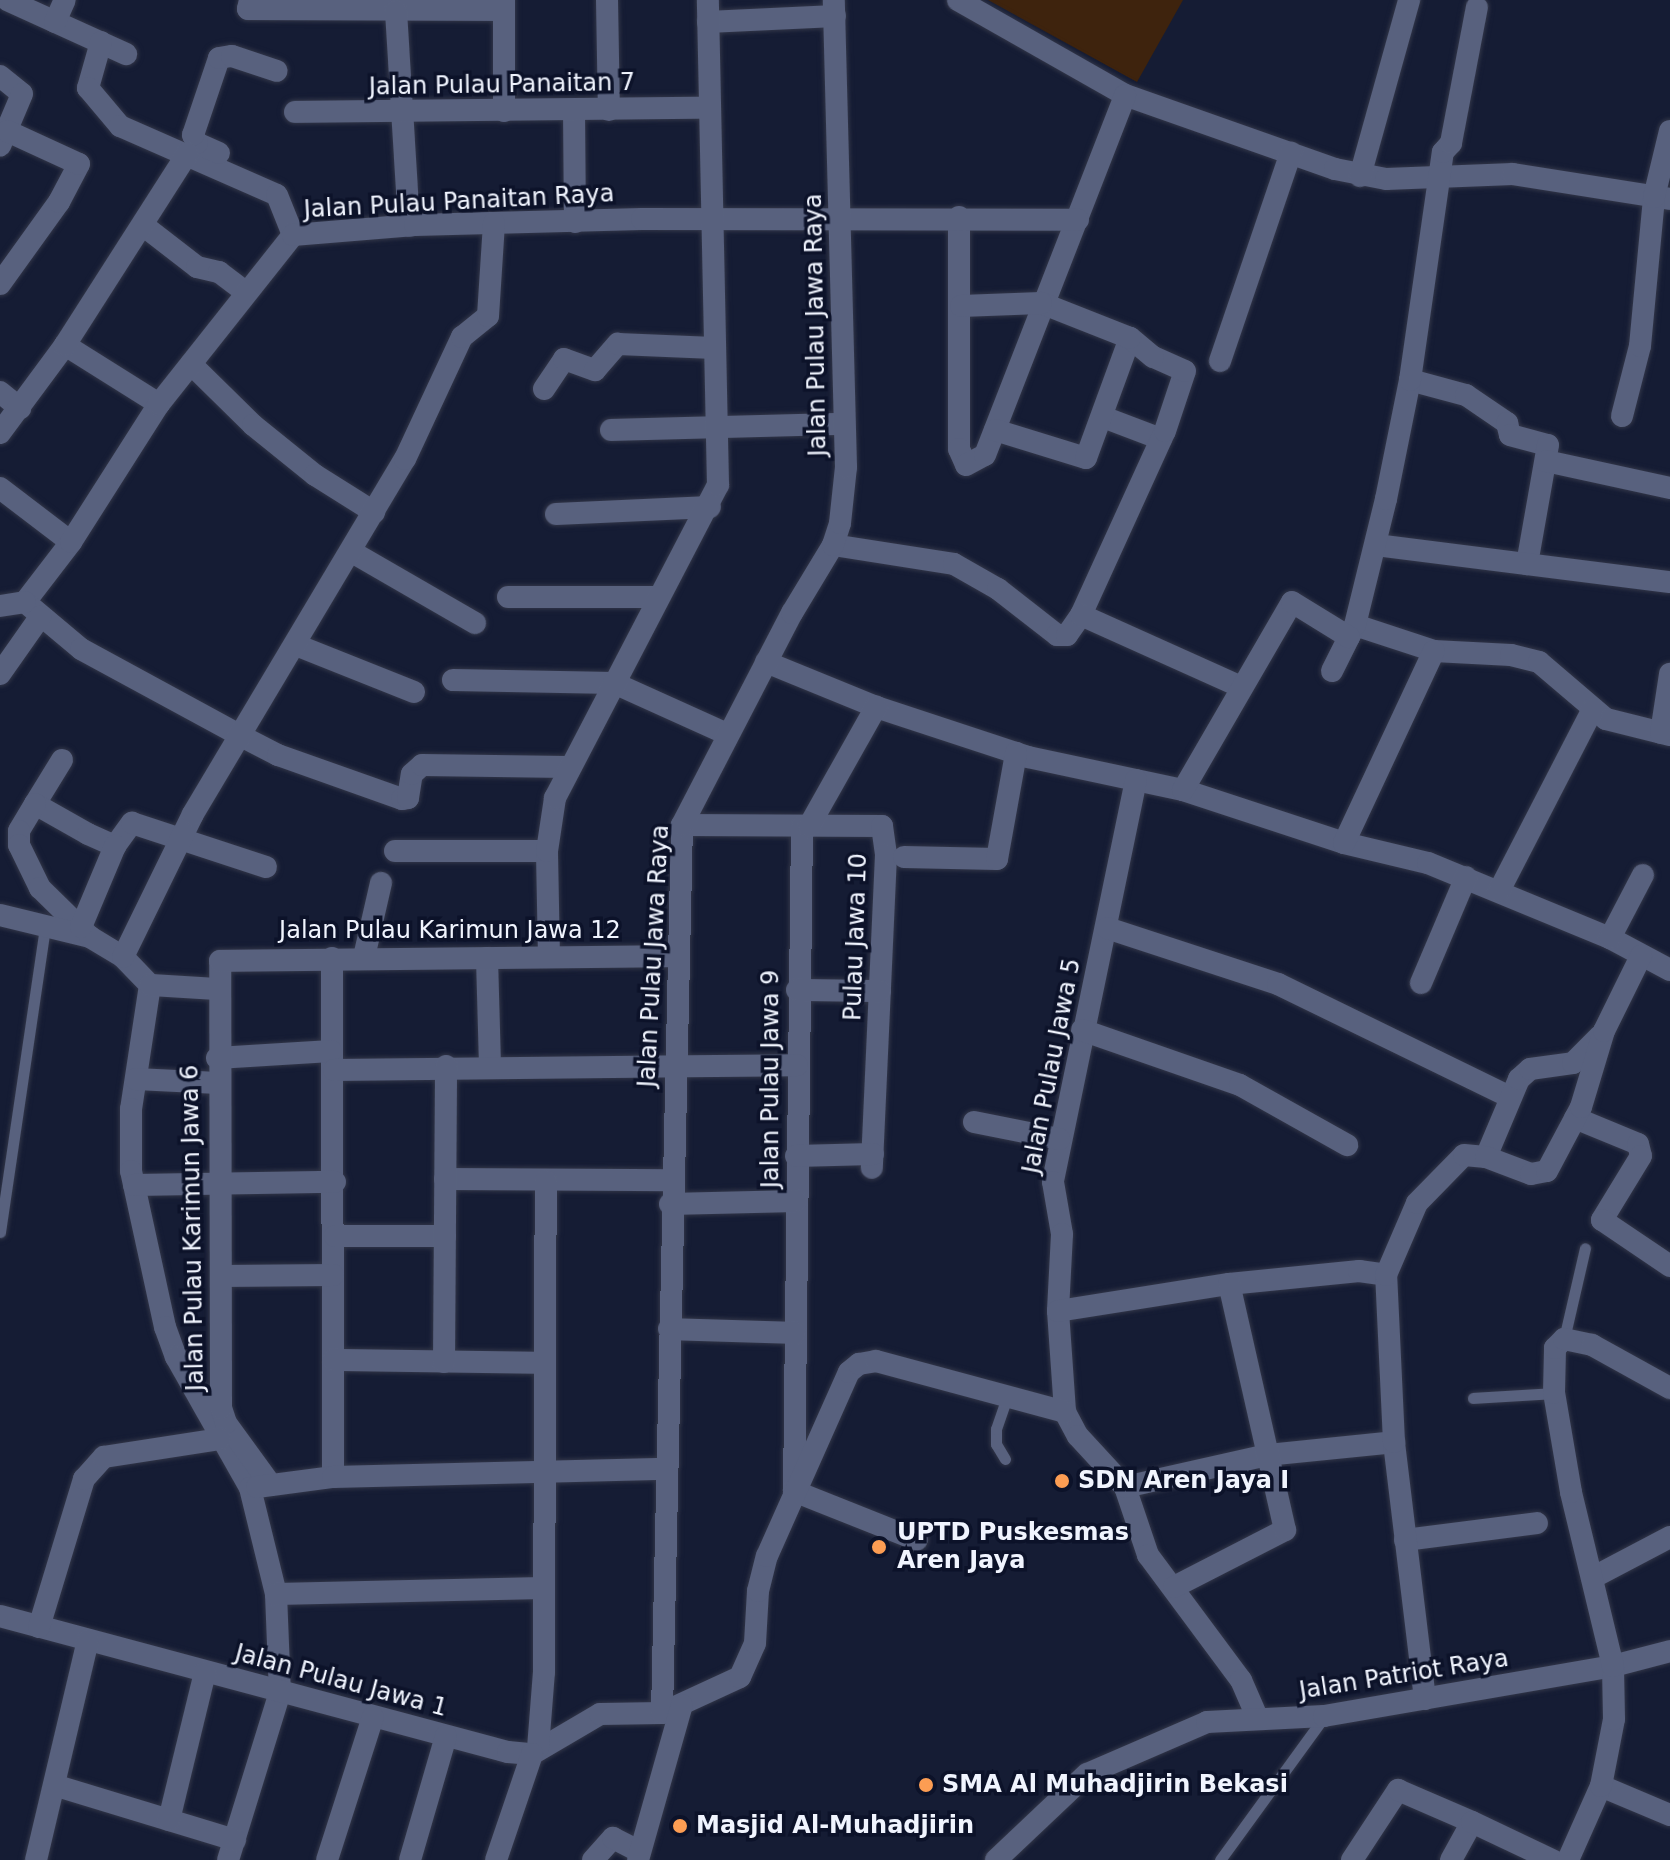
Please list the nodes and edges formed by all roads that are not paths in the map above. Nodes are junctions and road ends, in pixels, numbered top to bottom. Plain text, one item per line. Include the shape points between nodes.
1 (7, 0) edge
2 (65, 0) edge
3 (607, 0) edge
4 (958, 0) edge
5 (1409, 0) edge
6 (249, 4) edge
7 (504, 5) edge
8 (1477, 7) dead end
9 (834, 8) edge
10 (396, 11) junction
11 (708, 11) edge
12 (55, 22) junction
13 (101, 42) junction
14 (126, 54) dead end
15 (277, 71) dead end
16 (0, 76) edge
17 (1125, 95) junction
18 (709, 108) junction
19 (574, 110) junction
20 (609, 110) junction
21 (504, 111) junction
22 (295, 112) dead end
23 (402, 112) junction
24 (1670, 131) edge
25 (4, 138) edge
26 (1291, 153) junction
27 (187, 154) junction
28 (1360, 176) junction
29 (1440, 176) junction
30 (277, 195) junction
31 (1662, 198) edge
32 (839, 216) junction
33 (959, 217) junction
34 (713, 218) junction
35 (1078, 220) junction
36 (575, 222) junction
37 (494, 223) junction
38 (144, 226) junction
39 (409, 226) junction
40 (293, 235) junction
41 (0, 284) edge
42 (246, 292) junction
43 (1041, 303) junction
44 (961, 306) junction
45 (1130, 338) junction
46 (65, 345) junction
47 (714, 348) junction
48 (1220, 361) dead end
49 (191, 364) junction
50 (1410, 380) junction
51 (544, 389) dead end
52 (0, 392) edge
53 (159, 404) junction
54 (20, 408) junction
55 (1622, 416) dead end
56 (1103, 417) junction
57 (844, 424) junction
58 (716, 427) junction
59 (611, 430) dead end
60 (995, 430) junction
61 (0, 433) edge
62 (1161, 439) junction
63 (1546, 461) junction
64 (0, 488) edge
65 (1670, 488) edge
66 (710, 507) junction
67 (374, 512) junction
68 (556, 514) dead end
69 (71, 542) junction
70 (833, 545) junction
71 (1376, 545) junction
72 (352, 552) junction
73 (1527, 564) junction
74 (1670, 582) edge
75 (508, 597) dead end
76 (658, 597) junction
77 (0, 606) edge
78 (32, 610) junction
79 (1081, 615) junction
80 (475, 623) dead end
81 (1352, 631) junction
82 (296, 645) junction
83 (1434, 651) junction
84 (766, 662) junction
85 (1332, 671) dead end
86 (0, 674) edge
87 (1670, 674) edge
88 (453, 680) dead end
89 (614, 683) junction
90 (1241, 687) junction
91 (414, 692) dead end
92 (876, 707) junction
93 (1593, 709) junction
94 (727, 734) junction
95 (1665, 734) edge
96 (241, 736) junction
97 (1016, 753) junction
98 (62, 760) dead end
99 (567, 767) junction
100 (1136, 780) junction
101 (1183, 790) junction
102 (35, 804) junction
103 (682, 825) junction
104 (805, 826) junction
105 (180, 842) junction
106 (1344, 843) junction
107 (115, 846) junction
108 (395, 851) dead end
109 (547, 851) junction
110 (904, 857) dead end
111 (266, 867) dead end
112 (1643, 875) dead end
113 (1466, 877) junction
114 (381, 883) dead end
115 (1499, 891) junction
116 (0, 915) edge
117 (45, 926) junction
118 (1107, 928) junction
119 (86, 932) junction
120 (1610, 938) junction
121 (676, 956) junction
122 (1641, 956) junction
123 (123, 957) junction
124 (364, 957) junction
125 (549, 957) junction
126 (332, 958) junction
127 (487, 958) junction
128 (224, 959) joint
129 (1670, 970) edge
130 (1421, 983) dead end
131 (150, 985) junction
132 (218, 989) junction
133 (797, 990) junction
134 (880, 991) junction
135 (1082, 1030) junction
136 (1604, 1031) junction
137 (217, 1058) junction
138 (332, 1060) junction
139 (490, 1064) junction
140 (673, 1064) junction
141 (797, 1065) junction
142 (446, 1066) junction
143 (136, 1079) junction
144 (218, 1083) junction
145 (1508, 1096) junction
146 (1575, 1118) junction
147 (974, 1122) dead end
148 (1059, 1139) junction
149 (1347, 1145) dead end
150 (796, 1156) junction
151 (1486, 1157) junction
152 (445, 1179) junction
153 (670, 1180) junction
154 (546, 1181) junction
155 (335, 1182) junction
156 (220, 1184) junction
157 (134, 1185) junction
158 (796, 1201) junction
159 (670, 1204) junction
160 (0, 1232) edge
161 (335, 1236) junction
162 (445, 1236) junction
163 (1585, 1248) dead end
164 (1670, 1266) edge
165 (333, 1275) junction
166 (1386, 1275) junction
167 (221, 1276) junction
168 (1229, 1284) junction
169 (1058, 1311) junction
170 (669, 1329) junction
171 (795, 1333) junction
172 (1564, 1339) junction
173 (333, 1360) junction
174 (444, 1362) junction
175 (543, 1363) junction
176 (1670, 1388) edge
177 (1554, 1393) junction
178 (1007, 1397) junction
179 (1473, 1398) dead end
180 (1065, 1412) junction
181 (220, 1439) junction
182 (1394, 1442) junction
183 (1267, 1455) junction
184 (1005, 1459) dead end
185 (541, 1469) junction
186 (667, 1469) junction
187 (333, 1477) junction
188 (260, 1486) junction
189 (1125, 1487) junction
190 (794, 1491) junction
191 (1537, 1523) dead end
192 (1670, 1537) edge
193 (917, 1540) dead end
194 (1405, 1540) junction
195 (1592, 1578) junction
196 (1174, 1587) junction
197 (543, 1588) junction
198 (276, 1594) junction
199 (0, 1616) edge
200 (39, 1627) junction
201 (88, 1640) junction
202 (1670, 1651) edge
203 (1613, 1666) junction
204 (205, 1672) junction
205 (280, 1692) junction
206 (1425, 1699) junction
207 (672, 1709) junction
208 (1324, 1716) junction
209 (373, 1717) junction
210 (1257, 1717) junction
211 (446, 1736) junction
212 (535, 1751) junction
213 (57, 1786) junction
214 (1601, 1786) junction
215 (1670, 1815) edge
216 (169, 1820) junction
217 (1472, 1822) junction
218 (232, 1850) edge
219 (639, 1856) edge
220 (36, 1860) edge
221 (327, 1860) edge
222 (410, 1860) edge
223 (496, 1860) edge
224 (593, 1860) edge
225 (996, 1860) edge
226 (1220, 1860) edge
227 (1352, 1860) edge
228 (1451, 1860) edge
229 (1552, 1860) edge
230 (1568, 1860) edge

1 - 12 street
2 - 12 street
3 - 20 street
4 - 17 street
5 - 28 street
6 - 10 street
7 - 10 street
7 - 21 street
8 - 29 street
9 - 11 street
9 - 32 street, Jalan Pulau Jawa Raya
10 - 23 street
11 - 18 street
12 - 13 street
13 - 14 street
13 - 27 street via 88,88 120,126
15 - 30 street via 232,56 219,58 193,135 197,143 273,178
16 - 25 street via 22,94
17 - 26 street
17 - 35 street
18 - 20 street, Jalan Pulau Panaitan 7
18 - 34 street
19 - 20 street, Jalan Pulau Panaitan 7
19 - 21 street, Jalan Pulau Panaitan 7
19 - 36 street
21 - 23 street, Jalan Pulau Panaitan 7
22 - 23 street, Jalan Pulau Panaitan 7
23 - 39 street
24 - 31 street
25 - 41 street via 79,164 59,202
26 - 28 street
26 - 48 street
27 - 30 street
27 - 38 street
28 - 29 street
29 - 31 street via 1513,174
29 - 50 street
30 - 40 street
31 - 55 street via 1640,346
32 - 33 street, Jalan Pulau Panaitan Raya
32 - 34 street, Jalan Pulau Panaitan Raya
32 - 57 street, Jalan Pulau Jawa Raya
33 - 35 street, Jalan Pulau Panaitan Raya
33 - 44 street
34 - 36 street, Jalan Pulau Panaitan Raya
34 - 47 street
35 - 43 street
36 - 37 street, Jalan Pulau Panaitan Raya
37 - 39 street, Jalan Pulau Panaitan Raya
37 - 67 street via 488,316 462,337
38 - 42 street via 197,267 219,272
38 - 46 street
39 - 40 street, Jalan Pulau Panaitan Raya
40 - 42 street, Jalan Pulau Panaitan Raya
42 - 49 street, Jalan Pulau Panaitan Raya
43 - 44 street
43 - 45 street
43 - 60 street
44 - 60 street via 961,461 972,465 985,455
45 - 56 street
45 - 62 street via 1186,372
46 - 53 street
46 - 54 street
47 - 51 street via 618,344 595,370 564,359
47 - 58 street
49 - 53 street, Jalan Pulau Panaitan Raya
49 - 67 street via 253,425 315,475
50 - 63 street via 1469,396 1507,423 1510,435 1547,443
50 - 71 street
52 - 54 street
53 - 69 street, Jalan Pulau Panaitan Raya
54 - 61 street
56 - 60 street via 1085,459
56 - 62 street
57 - 58 street
57 - 70 street, Jalan Pulau Jawa Raya via 843,502
58 - 59 street
58 - 66 street via 718,485
62 - 79 street
63 - 65 street
63 - 73 street
64 - 69 street
66 - 68 street
66 - 76 street
67 - 72 street
69 - 78 street, Jalan Pulau Panaitan Raya
70 - 79 street via 954,564 998,589 1057,635 1067,635
70 - 84 street, Jalan Pulau Jawa Raya
71 - 73 street
71 - 81 street
72 - 80 street
72 - 82 street
73 - 74 street
75 - 76 street
76 - 89 street
77 - 78 street
78 - 86 street, Jalan Pulau Panaitan Raya
78 - 96 street via 81,649
79 - 90 street
81 - 83 street
81 - 85 street
81 - 90 street via 1292,602
82 - 91 street
82 - 96 street
83 - 93 street via 1511,655 1539,662
83 - 106 street
84 - 92 street
84 - 94 street, Jalan Pulau Jawa Raya
87 - 95 street
88 - 89 street
89 - 94 street
89 - 99 street
90 - 101 street
92 - 97 street
92 - 104 street
93 - 95 street via 1606,719
93 - 115 street
94 - 103 street, Jalan Pulau Jawa Raya
96 - 99 street via 278,755 402,799 408,798 412,774 422,765
96 - 105 street
97 - 100 street
97 - 110 street via 997,859
98 - 102 street
99 - 109 street via 549,818
100 - 101 street
100 - 118 street, Jalan Pulau Jawa 5
101 - 106 street
102 - 107 street
102 - 119 street via 19,831 19,845 40,888
103 - 104 street, Pulau Jawa 10
103 - 121 street, Jalan Pulau Jawa Raya
104 - 133 street, Jalan Pulau Jawa 9
104 - 134 street, Pulau Jawa 10 via 876,823 885,833
105 - 107 street via 129,823
105 - 111 street
105 - 123 street
106 - 113 street
107 - 119 street
108 - 109 street
109 - 125 street
112 - 120 street
113 - 115 street
113 - 130 street
114 - 124 street
115 - 120 street
116 - 117 street
117 - 119 street
117 - 160 lane
118 - 135 street, Jalan Pulau Jawa 5
118 - 145 street via 1278,984
119 - 123 street
120 - 122 street
121 - 125 street, Jalan Pulau Karimun Jawa 12
121 - 140 street, Jalan Pulau Jawa Raya
122 - 129 street
122 - 136 street
123 - 131 street
124 - 126 street, Jalan Pulau Karimun Jawa 12
124 - 127 street, Jalan Pulau Karimun Jawa 12
125 - 127 street, Jalan Pulau Karimun Jawa 12
126 - 128 street, Jalan Pulau Karimun Jawa 12
126 - 138 street
127 - 139 street
128 - 132 street, Jalan Pulau Karimun Jawa 6 via 218,966
131 - 132 street
131 - 143 street
132 - 137 street, Jalan Pulau Karimun Jawa 6
133 - 134 street
133 - 141 street, Jalan Pulau Jawa 9
134 - 150 street, Pulau Jawa 10 via 872,1161
135 - 148 street, Jalan Pulau Jawa 5
135 - 149 street via 1240,1085
136 - 145 street via 1573,1063 1530,1069
136 - 146 street
137 - 138 street
137 - 144 street, Jalan Pulau Karimun Jawa 6
138 - 142 street
138 - 155 street
139 - 140 street
139 - 142 street
140 - 141 street
140 - 153 street, Jalan Pulau Jawa Raya
141 - 150 street, Jalan Pulau Jawa 9
142 - 152 street
143 - 144 street
143 - 157 street via 128,1140
144 - 156 street, Jalan Pulau Karimun Jawa 6
145 - 151 street
146 - 151 street via 1547,1171 1531,1174
146 - 164 street via 1638,1144 1641,1156 1602,1220
147 - 148 street
148 - 169 street, Jalan Pulau Jawa 5 via 1053,1182 1062,1234
150 - 158 street, Jalan Pulau Jawa 9
151 - 166 street via 1464,1155 1436,1179 1417,1203
152 - 154 street
152 - 162 street
153 - 154 street
153 - 159 street, Jalan Pulau Jawa Raya
154 - 175 street
155 - 156 street
155 - 161 street
156 - 157 street
156 - 167 street, Jalan Pulau Karimun Jawa 6
157 - 181 street via 165,1327
158 - 159 street
158 - 171 street, Jalan Pulau Jawa 9
159 - 170 street, Jalan Pulau Jawa Raya
161 - 162 street
161 - 165 street
162 - 174 street
163 - 172 lane
165 - 167 street
165 - 173 street
166 - 168 street via 1359,1271
166 - 182 street
167 - 188 street, Jalan Pulau Karimun Jawa 6 via 221,1408
168 - 169 street
168 - 183 street
169 - 180 street, Jalan Pulau Jawa 5
170 - 171 street
170 - 186 street, Jalan Pulau Jawa Raya
171 - 190 street, Jalan Pulau Jawa 9
172 - 176 street via 1612,1353
172 - 177 street via 1553,1357
173 - 174 street
173 - 187 street
174 - 175 street
175 - 185 street
177 - 179 lane
177 - 195 street
178 - 180 street
178 - 184 lane via 996,1429 996,1444
178 - 190 street via 876,1361 859,1364 849,1372
180 - 189 street via 1078,1436
181 - 188 street
181 - 200 street via 104,1457 84,1479
182 - 183 street
182 - 194 street
183 - 189 street
183 - 196 street via 1285,1530
185 - 186 street
185 - 187 street
185 - 197 street
186 - 207 street, Jalan Pulau Jawa Raya
187 - 188 street
188 - 198 street
189 - 196 street via 1148,1555
190 - 193 street
190 - 207 street via 763,1571 750,1663 729,1685
191 - 194 street
192 - 195 street
194 - 206 street
195 - 203 street
196 - 210 street via 1241,1680
197 - 198 street
197 - 212 street
198 - 205 street
199 - 200 street, Jalan Pulau Jawa 1
200 - 201 street, Jalan Pulau Jawa 1
201 - 204 street, Jalan Pulau Jawa 1
201 - 213 street
202 - 203 street, Jalan Patriot Raya
203 - 206 street, Jalan Patriot Raya
203 - 214 street via 1614,1719
204 - 205 street, Jalan Pulau Jawa 1
204 - 216 street
205 - 209 street, Jalan Pulau Jawa 1
205 - 218 street
206 - 208 street, Jalan Patriot Raya
207 - 212 street via 600,1714
207 - 219 street, Jalan Pulau Jawa Raya
208 - 210 street, Jalan Patriot Raya
208 - 226 lane
209 - 211 street, Jalan Pulau Jawa 1
209 - 221 street
210 - 225 street, Jalan Patriot Raya via 1207,1722 1087,1774
211 - 212 street, Jalan Pulau Jawa 1
211 - 222 street
212 - 223 street
213 - 216 street
213 - 220 street
214 - 215 street
214 - 230 street
216 - 218 street
217 - 227 street via 1398,1790
217 - 228 street
217 - 229 street
219 - 224 street via 613,1838

